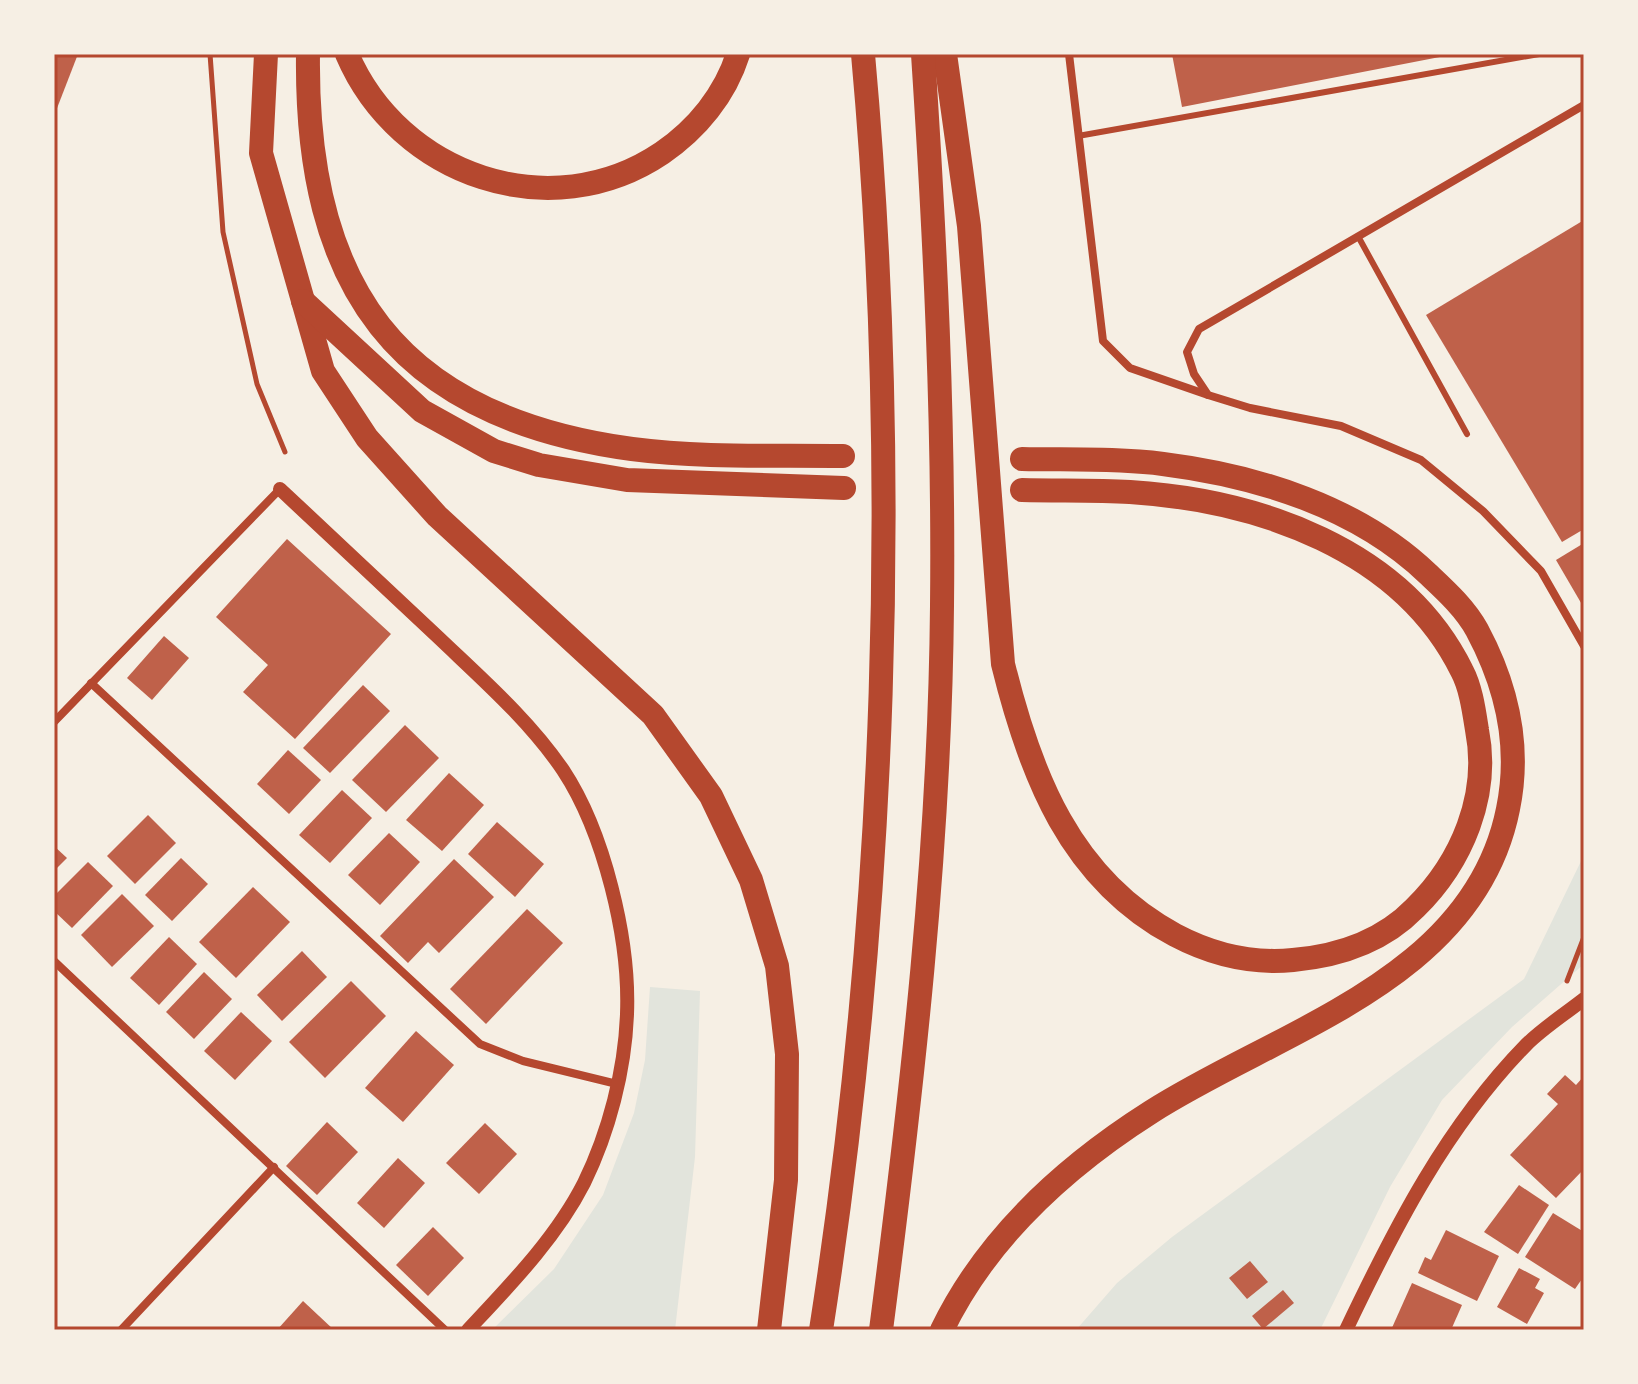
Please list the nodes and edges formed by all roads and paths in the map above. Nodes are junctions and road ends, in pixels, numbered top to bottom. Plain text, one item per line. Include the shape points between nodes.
1 (210, 54) edge
2 (266, 54) edge
3 (308, 54) edge
4 (347, 54) edge
5 (738, 54) edge
6 (863, 54) edge
7 (923, 54) edge
8 (945, 54) edge
9 (1069, 54) edge
10 (1539, 54) edge
11 (1584, 105) edge
12 (1078, 136) junction
13 (1359, 238) junction
14 (303, 301) junction
15 (1208, 395) junction
16 (1467, 434) dead end
17 (285, 452) dead end
18 (843, 456) dead end
19 (1022, 459) dead end
20 (844, 488) dead end
21 (280, 489) joint
22 (1022, 490) dead end
23 (1584, 646) edge
24 (91, 683) junction
25 (54, 722) edge
26 (1584, 937) edge
27 (54, 961) edge
28 (1566, 983) dead end
29 (1584, 999) edge
30 (617, 1084) junction
31 (274, 1167) junction
32 (121, 1330) edge
33 (445, 1330) edge
34 (468, 1330) edge
35 (769, 1330) edge
36 (821, 1330) edge
37 (881, 1330) edge
38 (942, 1330) edge
39 (1346, 1330) edge

1 - 17 path via 223,232 257,384
2 - 14 highway via 261,153
3 - 18 highway via 318,191 341,263 382,328 438,383 473,404 546,431 632,449
4 - 5 highway via 370,95 396,126 431,153 462,172 507,186 555,189 609,180 682,139 711,107 732,75
6 - 36 highway via 882,399 881,622 872,852 853,1076
7 - 37 highway via 935,239 942,609 930,865 911,1085
8 - 22 highway via 969,226 1003,664 1016,721 1055,817 1111,891 1151,922 1234,958 1318,958 1353,948 1414,910 1443,877 1464,840 1479,794 1481,751 1463,673 1422,611 1349,551 1252,514 1133,493
9 - 12 street
10 - 12 lane
11 - 13 street
12 - 15 street via 1103,341 1130,368
13 - 15 street via 1199,329 1187,352
13 - 16 lane
14 - 20 highway via 422,411 494,451 553,468 627,480
14 - 35 highway via 323,371 367,438 437,516 653,715 686,756 732,836 767,927 785,1024 786,1180
15 - 23 street via 1341,426 1421,460 1483,511 1541,571
19 - 38 highway via 1162,464 1215,473 1271,486 1377,533 1417,564 1475,626 1507,701 1514,742 1513,789 1504,833 1484,875 1460,915 1426,949 1335,1011 1152,1111 1057,1180 1012,1226
21 - 24 street
21 - 30 street via 508,704 564,771 601,849 621,941 627,1013
24 - 25 street
24 - 30 street via 480,1044 523,1061
26 - 28 path
27 - 31 street
29 - 39 street via 1528,1043 1462,1118 1409,1204
30 - 34 street via 609,1123 583,1184 526,1267
31 - 32 street
31 - 33 street

